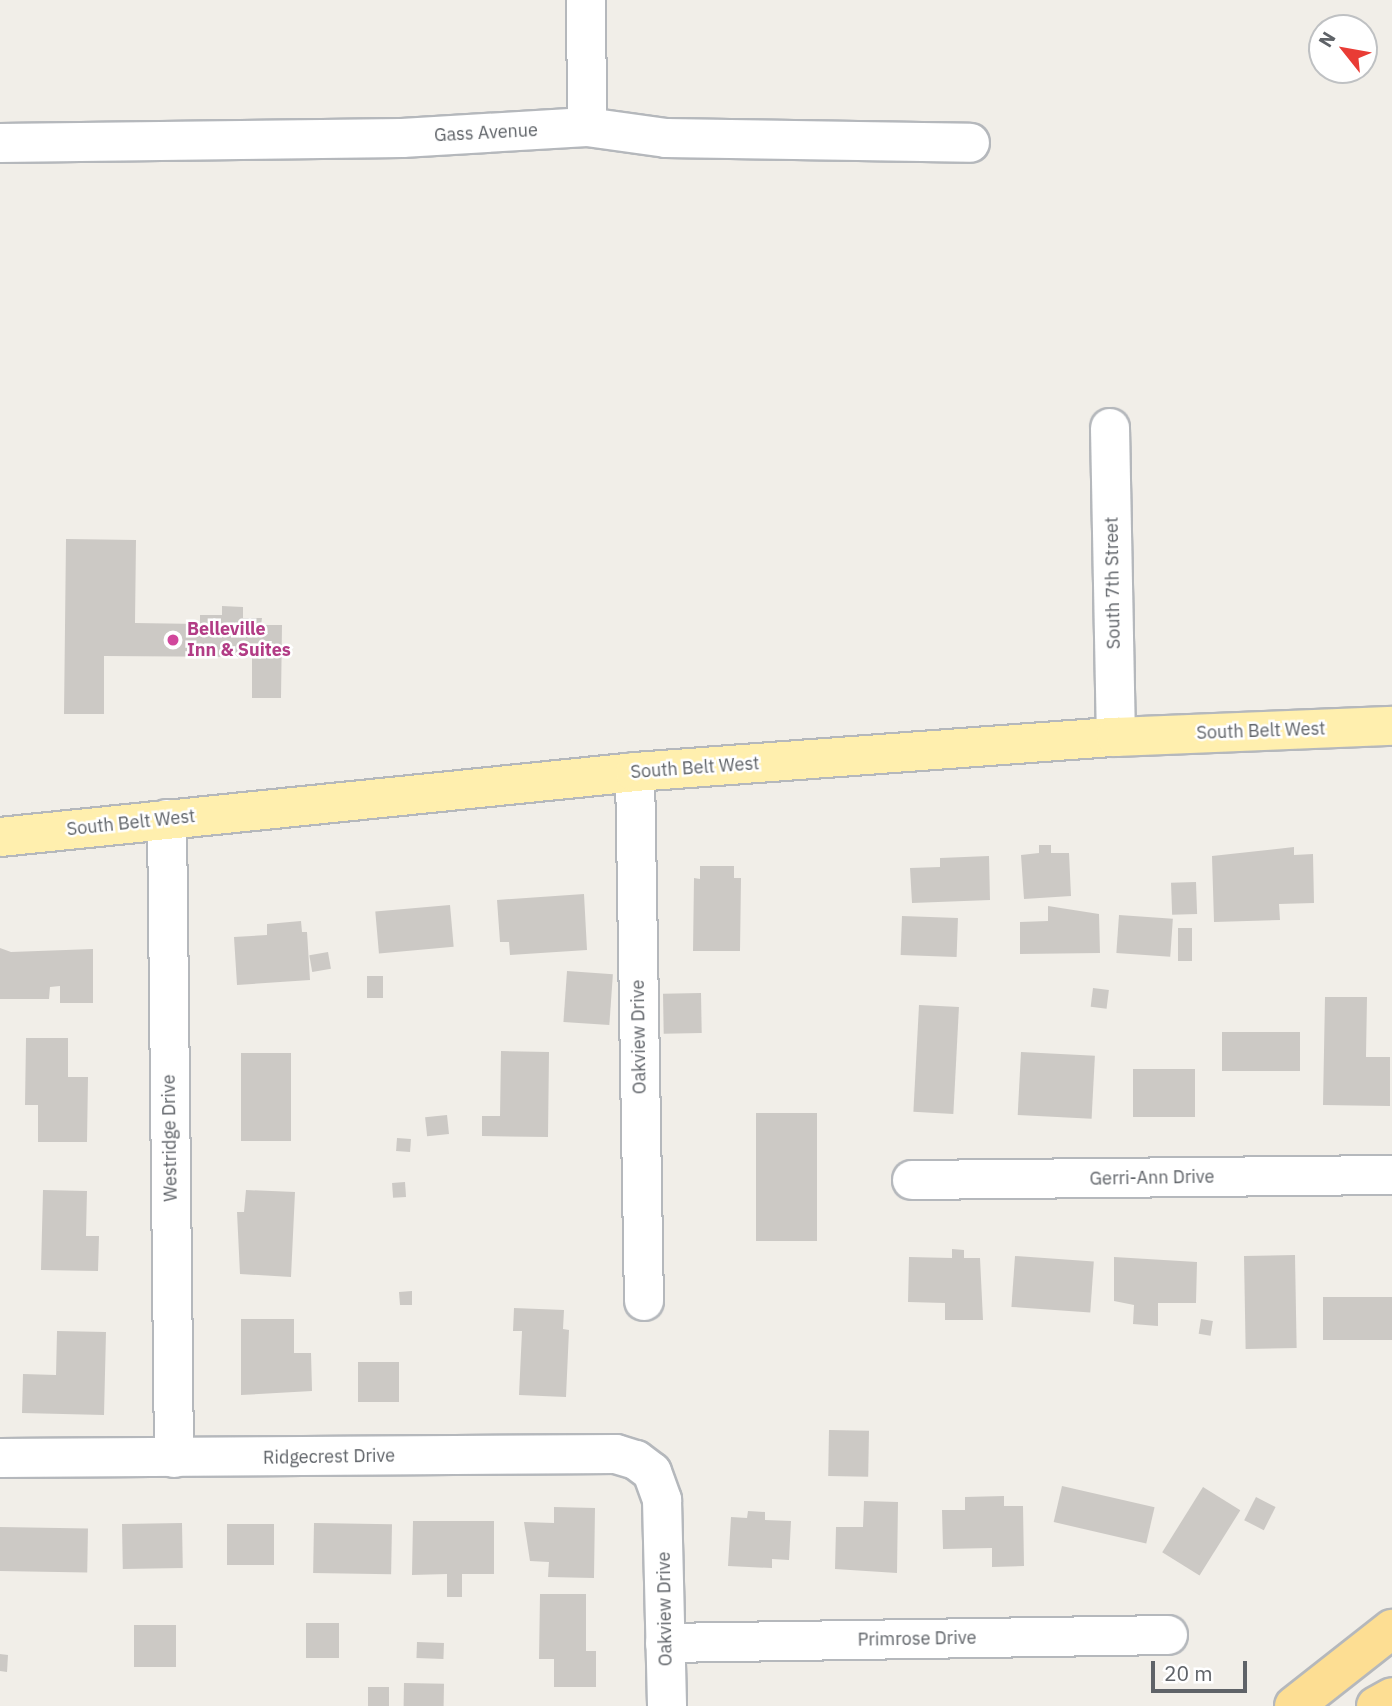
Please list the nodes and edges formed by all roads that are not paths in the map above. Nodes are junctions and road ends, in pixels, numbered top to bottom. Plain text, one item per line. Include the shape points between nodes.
1 (586, 0) edge
2 (587, 127) junction
3 (0, 143) edge
4 (970, 143) dead end
5 (1110, 428) dead end
6 (1392, 726) edge
7 (1116, 737) junction
8 (635, 772) junction
9 (167, 819) junction
10 (0, 837) edge
11 (1392, 1175) edge
12 (912, 1180) dead end
13 (644, 1301) dead end
14 (0, 1458) edge
15 (174, 1458) junction
16 (652, 1472) joint
17 (1392, 1629) edge
18 (1168, 1635) dead end
19 (665, 1643) junction
20 (1392, 1697) edge
21 (667, 1706) edge
22 (1294, 1706) edge
23 (1376, 1706) edge

1 - 2 street
2 - 3 street, Gass Avenue via 402,138
2 - 4 street, Gass Avenue via 666,138
5 - 7 street, South 7th Street
6 - 7 main road, South Belt West
7 - 8 main road, South Belt West
8 - 9 main road, South Belt West
8 - 13 street, Oakview Drive
9 - 10 main road, South Belt West
9 - 15 street, Westridge Drive
11 - 12 street, Gerri-Ann Drive
14 - 15 street, Ridgecrest Drive
15 - 16 street, Ridgecrest Drive via 616,1454
16 - 19 street, Oakview Drive via 662,1500
17 - 22 highway
18 - 19 street, Primrose Drive
19 - 21 street, Oakview Drive
20 - 23 highway

